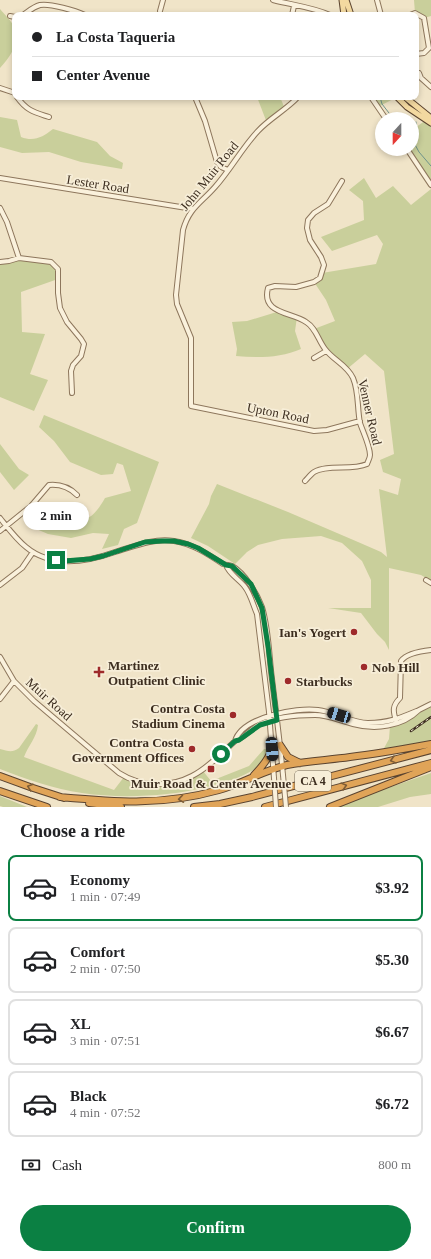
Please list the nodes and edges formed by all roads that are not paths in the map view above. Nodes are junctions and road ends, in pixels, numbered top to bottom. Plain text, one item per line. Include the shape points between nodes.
1 (163, 0) edge
2 (273, 0) edge
3 (342, 0) edge
4 (346, 0) edge
5 (376, 0) edge
6 (294, 6) junction
7 (160, 11) dead end
8 (28, 12) edge
9 (76, 12) edge
10 (293, 12) edge
11 (323, 12) edge
12 (344, 12) edge
13 (350, 12) edge
14 (380, 12) edge
15 (419, 15) edge
16 (419, 54) edge
17 (419, 72) dead end
18 (431, 87) edge
19 (0, 88) edge
20 (12, 92) edge
21 (19, 100) edge
22 (196, 100) edge
23 (294, 100) edge
24 (373, 100) edge
25 (400, 100) edge
26 (409, 100) edge
27 (381, 112) edge
28 (49, 117) dead end
29 (431, 118) edge
30 (431, 123) edge
31 (412, 156) edge
32 (228, 170) junction
33 (0, 178) edge
34 (342, 181) dead end
35 (431, 185) edge
36 (0, 208) edge
37 (192, 209) junction
38 (19, 258) junction
39 (0, 262) edge
40 (326, 351) junction
41 (314, 358) dead end
42 (72, 393) dead end
43 (191, 406) joint
44 (360, 421) junction
45 (305, 481) dead end
46 (77, 495) dead end
47 (0, 518) edge
48 (6, 526) junction
49 (0, 531) edge
50 (32, 552) junction
51 (226, 565) junction
52 (426, 580) dead end
53 (431, 583) edge
54 (0, 584) edge
55 (431, 650) edge
56 (0, 657) edge
57 (14, 681) junction
58 (0, 699) edge
59 (431, 704) edge
60 (276, 714) junction
61 (270, 716) junction
62 (277, 720) junction
63 (270, 721) junction
64 (396, 721) junction
65 (235, 741) junction
66 (431, 744) edge
67 (280, 745) junction
68 (272, 749) junction
69 (431, 750) edge
70 (301, 763) junction
71 (431, 763) edge
72 (282, 767) junction
73 (431, 767) edge
74 (273, 770) junction
75 (0, 776) edge
76 (250, 778) junction
77 (0, 791) edge
78 (60, 797) junction
79 (47, 807) edge
80 (121, 807) edge
81 (194, 807) edge
82 (265, 807) edge
83 (276, 807) edge
84 (286, 807) edge
85 (330, 807) edge

1 - 7 street
2 - 6 street
3 - 12 main road
4 - 13 main road
5 - 14 street
6 - 10 street
6 - 11 street
8 - 9 street via 42,5
15 - 16 street via 424,18 429,48
17 - 18 street via 421,78
19 - 20 street
21 - 28 street via 23,106
22 - 32 street via 217,162
23 - 32 street, John Muir Road via 259,130
24 - 27 street
25 - 30 main road
26 - 29 main road
31 - 35 street
32 - 37 street, John Muir Road via 217,186
33 - 37 street, Lester Road
34 - 40 street, Venner Road via 328,204 308,220 310,240 324,265 320,278 296,287 268,288 267,294 272,307 306,322 314,329
36 - 38 street
37 - 43 street, John Muir Road via 182,230 176,296 190,338
38 - 39 street
38 - 42 street via 51,262 58,269 60,308 84,344 81,356 71,371
40 - 41 street
40 - 44 street, Venner Road via 347,369 353,378
43 - 44 street, Upton Road via 314,431
44 - 45 street, Venner Road via 370,456 367,464 361,467 330,468 315,472
46 - 48 street via 71,488 57,484 49,485 31,506
47 - 48 street
48 - 49 street
48 - 50 street via 18,541
50 - 51 street via 48,559 77,561 101,557 151,541 174,541 198,548
50 - 54 street via 22,568
51 - 60 street via 232,566 251,584 262,608
51 - 61 street via 245,588 256,614
52 - 53 street
55 - 64 street via 404,657 401,661 400,698 393,707
56 - 57 street, Muir Road
57 - 58 street
57 - 65 street, Muir Road via 119,773 138,782 157,785 192,776
59 - 64 street via 412,717
60 - 61 street, Muir Road
60 - 62 street
60 - 64 street, Muir Road via 316,710 331,712 358,722
61 - 63 street
61 - 65 street, Muir Road via 243,730 236,736
62 - 63 street, Muir Road
62 - 64 street, Muir Road via 324,715 363,727 382,727
62 - 67 street
63 - 65 street, Muir Road
63 - 68 street
66 - 70 highway via 384,753
67 - 70 highway via 288,757
67 - 72 street
68 - 74 street
68 - 76 highway via 263,766
69 -> 81 highway, CA 4 via 248,798
70 - 72 highway
82 -> 71 highway, CA 4
72 - 74 highway
72 - 84 street, bridge
73 - 85 highway
74 - 76 highway
74 - 83 street, bridge
78 -> 75 highway
76 -> 78 highway via 227,788 193,797 159,801 119,802
77 - 79 highway
78 - 80 highway

